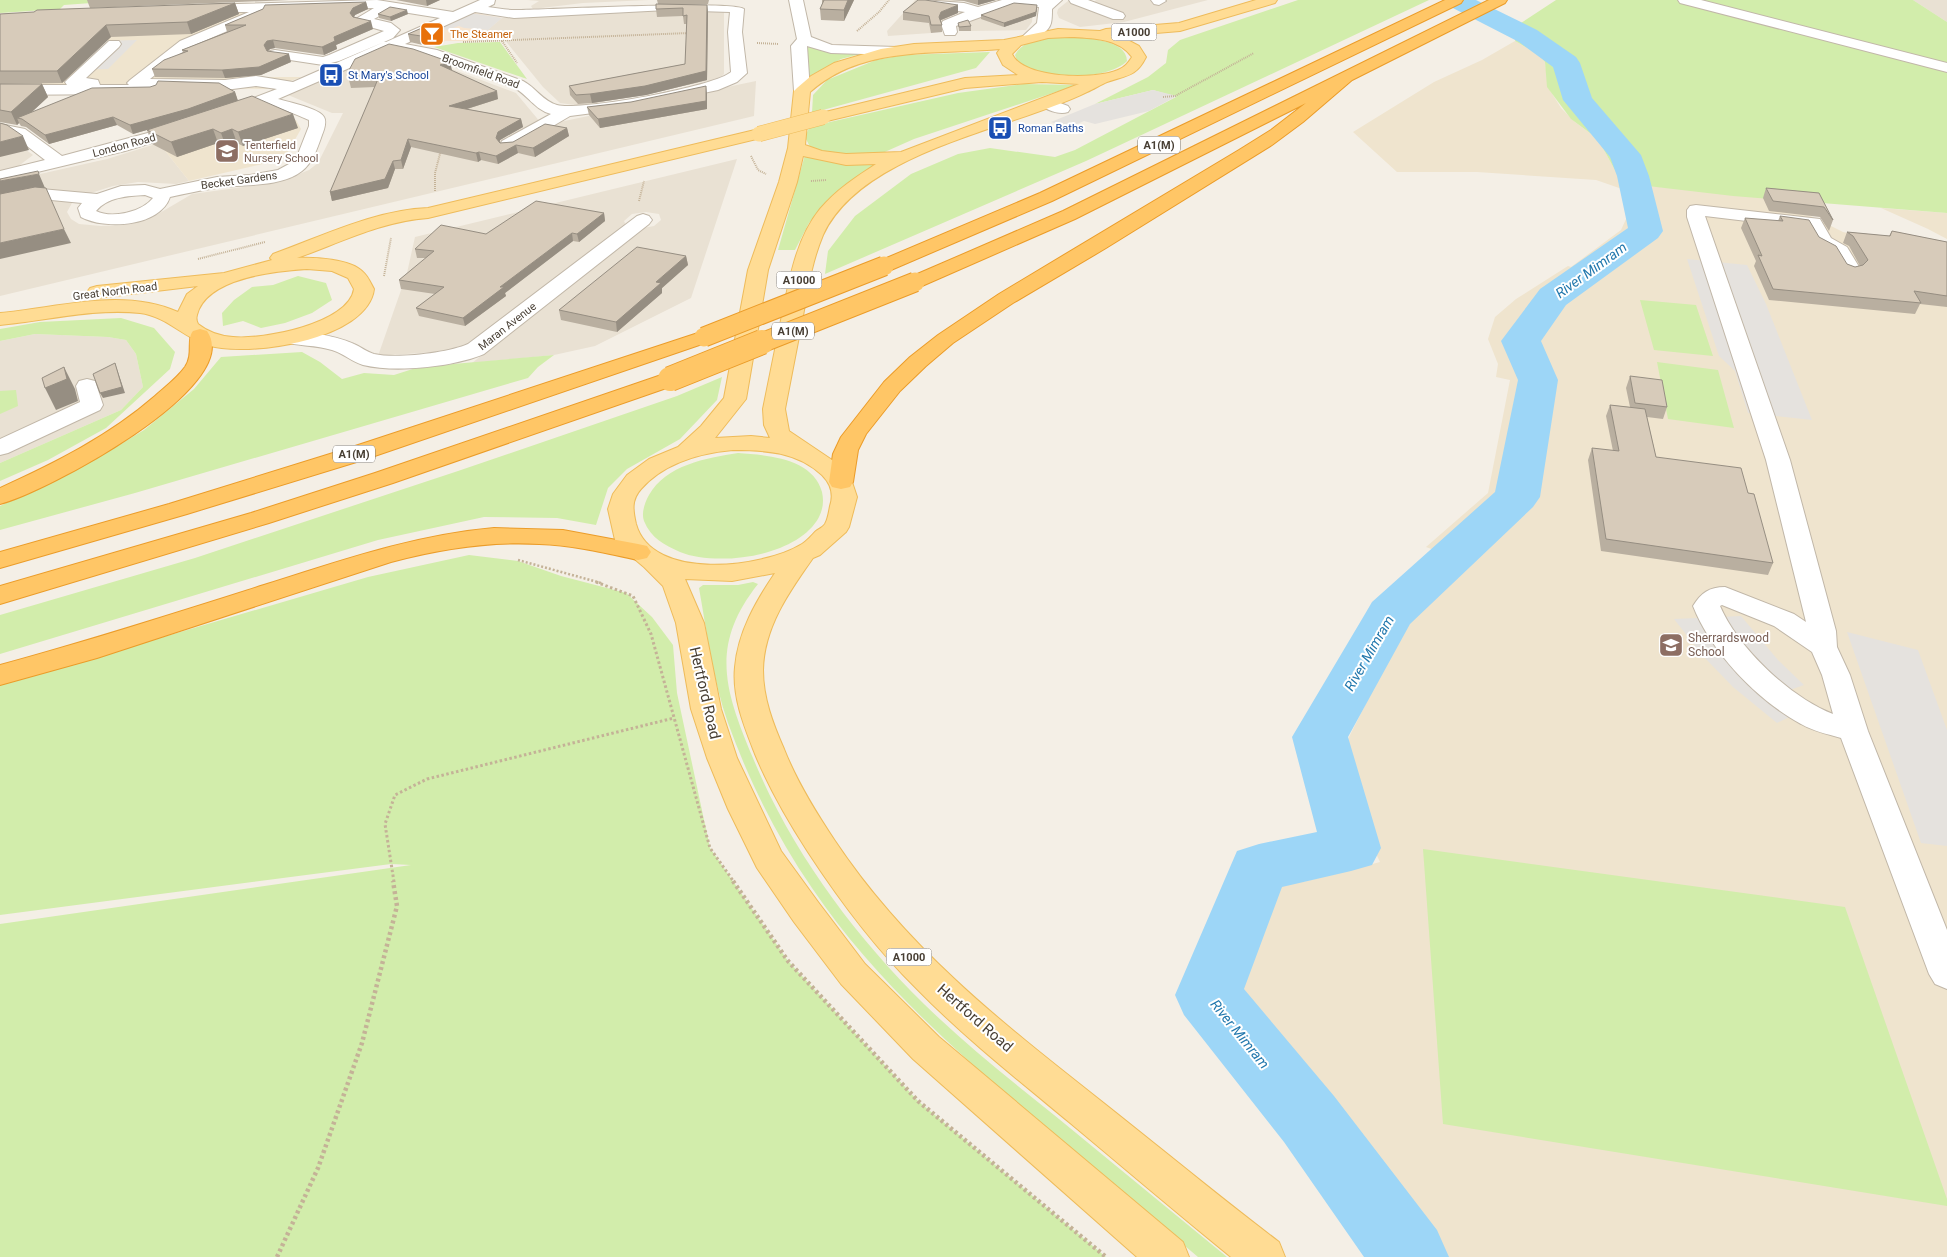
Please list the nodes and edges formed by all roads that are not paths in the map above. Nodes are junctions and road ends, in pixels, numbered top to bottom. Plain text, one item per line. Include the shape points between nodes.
1 (796, 0) edge
2 (1076, 0) edge
3 (1270, 0) edge
4 (1456, 0) edge
5 (1500, 0) edge
6 (1686, 0) edge
7 (442, 2) dead end
8 (1052, 2) edge
9 (926, 3) edge
10 (391, 5) junction
11 (267, 6) junction
12 (497, 6) edge
13 (306, 8) junction
14 (419, 9) junction
15 (182, 10) edge
16 (978, 12) junction
17 (351, 16) junction
18 (454, 16) junction
19 (1118, 16) dead end
20 (474, 18) junction
21 (437, 24) junction
22 (1044, 24) junction
23 (1180, 27) junction
24 (950, 32) dead end
25 (1071, 33) junction
26 (1088, 34) junction
27 (1029, 37) junction
28 (223, 40) edge
29 (804, 40) junction
30 (1015, 42) junction
31 (114, 44) edge
32 (389, 45) junction
33 (896, 51) junction
34 (1137, 52) junction
35 (275, 54) edge
36 (1008, 62) junction
37 (1947, 68) edge
38 (1106, 77) junction
39 (1346, 77) junction
40 (1044, 78) junction
41 (134, 83) junction
42 (965, 83) junction
43 (295, 87) junction
44 (0, 90) edge
45 (802, 91) junction
46 (256, 95) junction
47 (1047, 102) junction
48 (1062, 110) dead end
49 (565, 112) junction
50 (0, 128) edge
51 (508, 144) edge
52 (796, 148) junction
53 (923, 150) junction
54 (59, 162) junction
55 (0, 176) edge
56 (160, 194) junction
57 (98, 199) junction
58 (0, 203) edge
59 (428, 213) junction
60 (643, 220) dead end
61 (350, 258) junction
62 (257, 269) junction
63 (1850, 270) edge
64 (232, 277) junction
65 (0, 312) edge
66 (346, 314) junction
67 (0, 319) edge
68 (194, 331) junction
69 (290, 338) junction
70 (347, 349) junction
71 (87, 386) dead end
72 (0, 448) edge
73 (685, 452) junction
74 (804, 452) junction
75 (841, 482) junction
76 (0, 498) edge
77 (803, 554) junction
78 (646, 557) junction
79 (0, 560) edge
80 (0, 595) edge
81 (1824, 647) junction
82 (0, 675) edge
83 (1853, 731) junction
84 (1947, 974) edge
85 (1168, 1257) edge
86 (1264, 1257) edge

1 - 29 street
2 - 19 street
3 - 23 main road, A1000
4 - 79 highway, A1(M), bridge via 1071,186 884,266 704,337 507,406 258,485
5 - 39 highway, A1(M)
6 - 37 street
7 - 14 street
8 - 16 street via 1013,1
8 - 22 street via 1044,12
9 - 16 street via 964,7
10 - 13 street
10 - 14 street
10 - 17 street
11 - 13 street
11 - 15 street
11 - 41 street via 258,14 185,44
12 - 20 street, London Road
12 - 49 street, Broomfield Road via 528,13 604,6 715,2 737,9 735,33 739,73 728,81
13 - 17 street
13 - 28 street
14 - 18 street
16 - 24 street via 948,24
17 - 35 street via 393,30 334,58 311,60
18 - 20 street, London Road
18 - 21 street, London Road
20 - 21 street via 447,25
21 - 32 street, London Road
22 - 25 street
22 - 27 street
23 - 26 main road, A1000
23 - 34 main road, A1000
25 - 26 main road
25 - 27 main road
26 - 34 main road via 1119,40
27 - 30 main road
29 - 33 street via 831,49
29 - 45 street via 798,46
30 - 33 main road
30 - 36 main road via 1004,53
31 - 41 street via 73,82
32 - 43 street, London Road
32 - 49 street, Broomfield Road via 432,53 518,84 531,90 546,106
33 - 45 main road via 840,65
34 - 38 main road via 1138,62 1134,67
36 - 40 main road via 1022,71
36 - 42 main road
38 - 40 main road via 1080,80
38 - 47 main road, A1000 via 1078,92
39 - 75 highway via 1268,140 942,342 903,376 856,431 842,462
39 - 80 highway, A1(M), bridge via 1070,215 915,282 670,379 260,518
40 - 42 main road
41 - 43 street via 224,85 256,81
42 - 59 main road, bridge
43 - 46 street, London Road
44 - 46 street via 189,89
45 - 52 main road, A1000
46 - 54 street, London Road via 205,121
46 - 56 street, Becket Gardens via 316,118 317,126 302,162 268,178 217,182
47 - 48 street
47 - 53 main road, A1000
49 - 51 street
50 - 54 street via 18,132
52 - 53 main road, A1000 via 824,158 848,160 884,158
52 - 73 main road, A1000 via 758,270 735,399 709,431
53 - 74 main road, A1000 via 876,172 849,192 828,212 807,250 774,409 774,422 780,435
54 - 55 street, London Road
56 - 57 street, Becket Gardens via 134,190
56 - 57 street via 160,203 154,208 134,216 110,219 87,213 87,208
57 - 58 street via 41,194
59 - 61 main road via 379,234
59 - 62 main road via 407,214 367,226 288,254
60 - 70 street, Maran Avenue via 472,352 462,356 387,361 370,360
61 - 62 main road via 327,264 282,264
61 - 66 main road, Great North Road via 364,289 362,298
62 - 64 main road
63 - 81 street via 1840,251 1823,242 1813,223 1696,210 1778,460
64 - 65 main road, Great North Road via 98,292
64 - 68 main road via 212,286 188,307 185,317
66 - 69 main road, Great North Road via 329,325
66 - 70 street
67 - 68 main road, Great North Road via 124,306 156,310
68 - 69 main road, Great North Road via 216,341 238,343
68 - 76 highway via 202,349 200,358 182,383 162,402 91,452
69 - 70 street, Maran Avenue via 324,342
71 - 72 street via 92,405
73 - 74 main road via 734,442 760,442
73 - 78 main road, Hertford Road via 662,461 643,474 628,489 620,505 619,522 625,538
74 - 75 main road via 827,465
75 - 77 main road via 845,497 843,512 822,542
77 - 78 main road via 775,566 744,573 681,570
77 - 86 main road, Hertford Road / A1000 via 766,606 756,630 751,648 750,693 778,774 838,873 886,933 946,995
78 - 82 highway via 563,538 459,538 382,556 87,651
78 - 85 main road, Hertford Road via 675,582 690,623 706,709 744,809 769,859 853,974 926,1048
81 - 83 street
81 - 83 street via 1784,620 1740,601 1717,596 1706,606 1725,639 1778,694 1810,716
83 - 84 street

